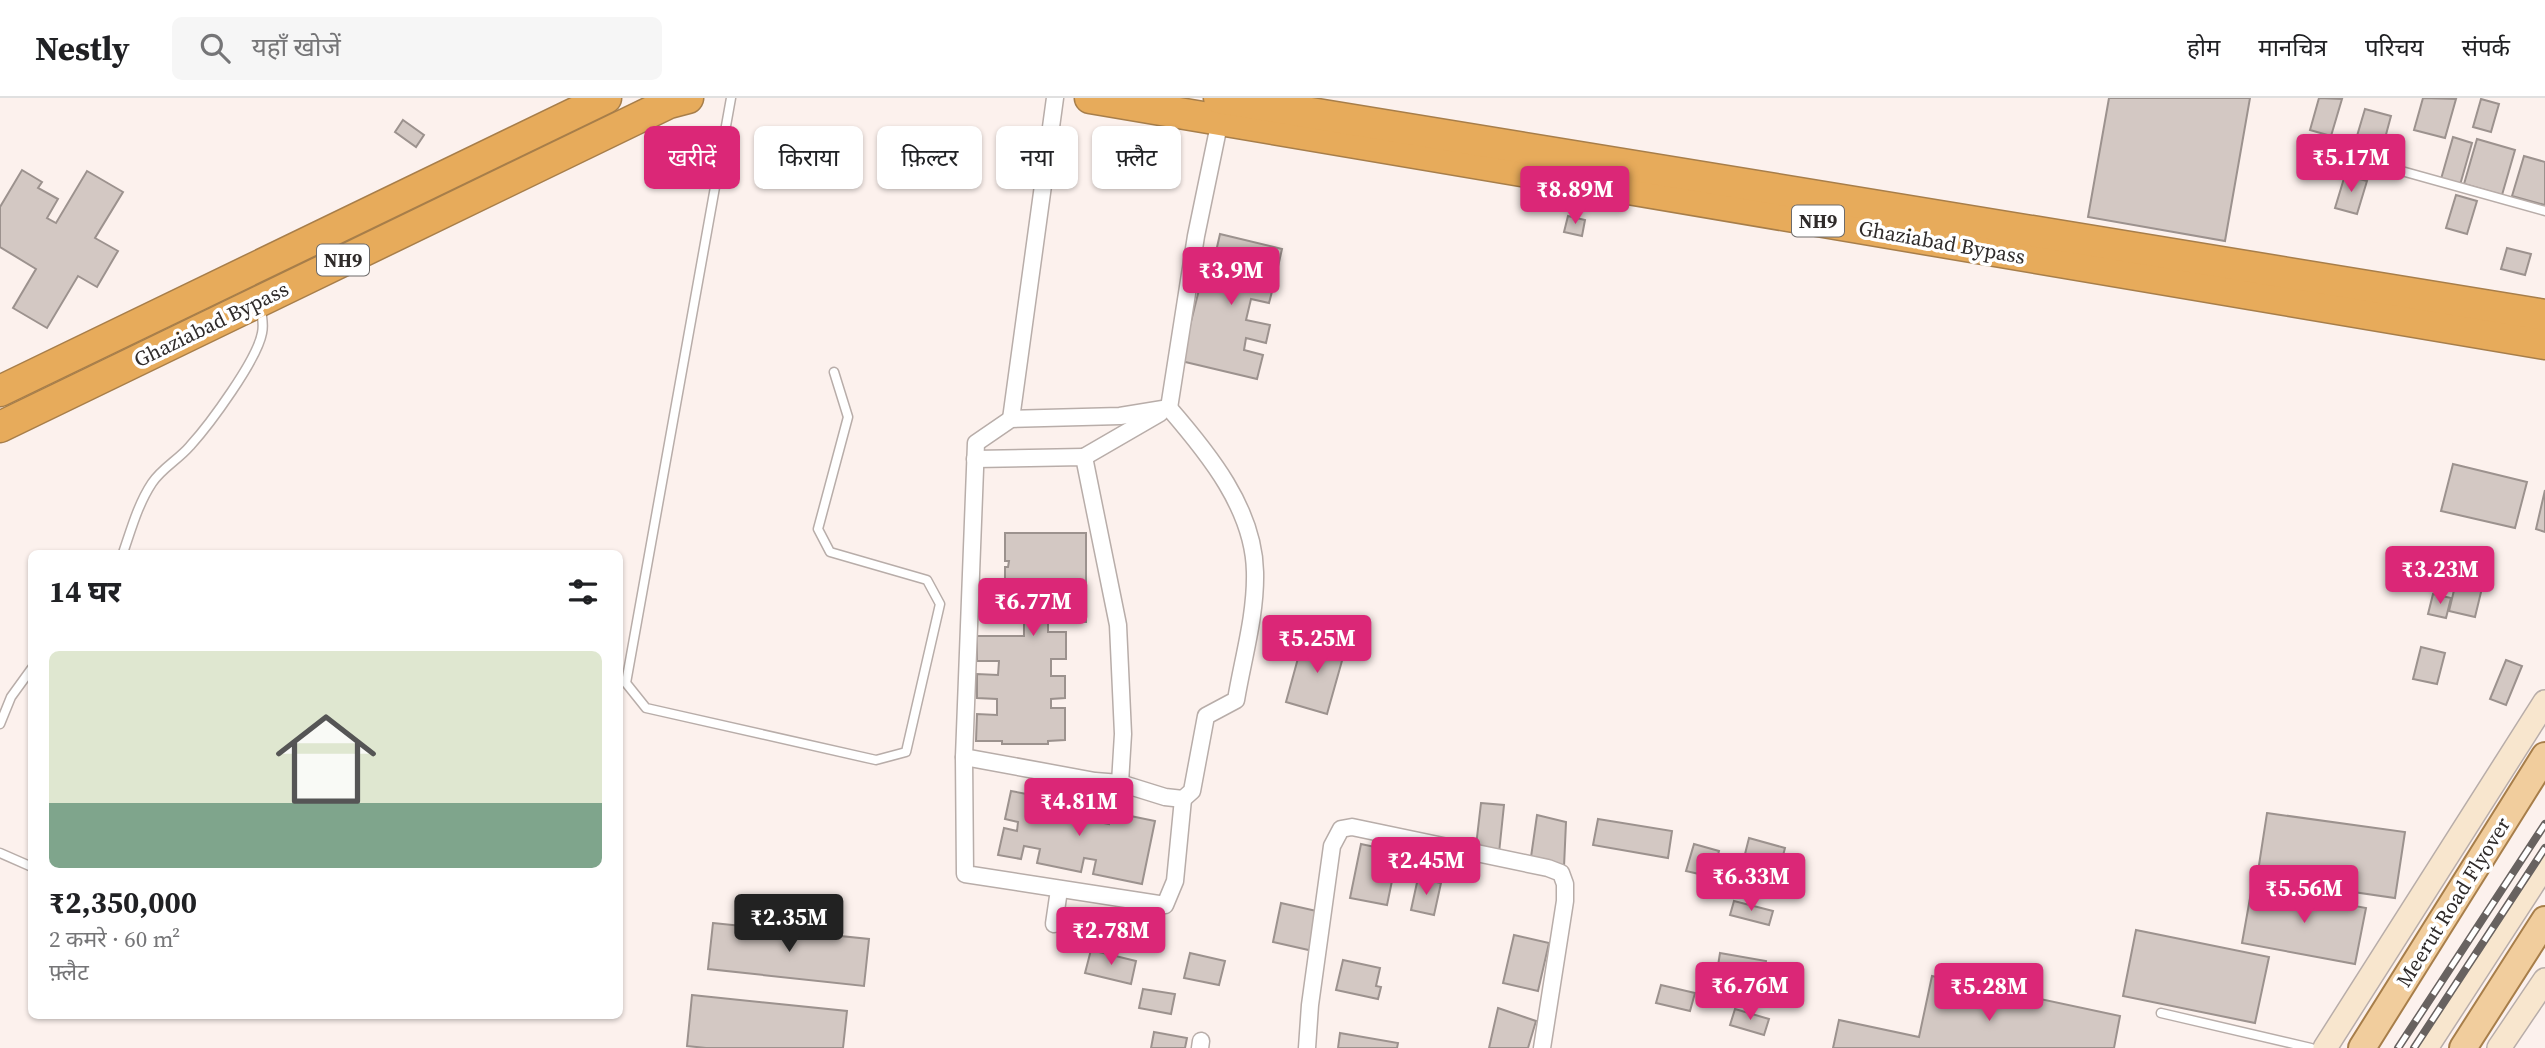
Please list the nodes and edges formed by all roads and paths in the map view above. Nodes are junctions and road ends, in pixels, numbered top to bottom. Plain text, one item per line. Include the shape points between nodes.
1 (606, 98) edge
2 (688, 98) edge
3 (731, 98) edge
4 (1055, 98) edge
5 (1090, 98) edge
6 (1220, 109) edge
7 (1347, 130) junction
8 (2334, 156) dead end
9 (2545, 211) edge
10 (258, 300) junction
11 (2545, 315) edge
12 (2545, 344) edge
13 (834, 372) dead end
14 (0, 391) edge
15 (1168, 408) junction
16 (1012, 419) junction
17 (0, 426) edge
18 (1084, 457) junction
19 (975, 459) junction
20 (124, 550) edge
21 (28, 674) edge
22 (2545, 702) edge
23 (0, 724) edge
24 (2545, 756) edge
25 (964, 757) junction
26 (1120, 783) junction
27 (1183, 799) junction
28 (0, 853) edge
29 (28, 865) edge
30 (2545, 865) edge
31 (1059, 890) junction
32 (2545, 920) edge
33 (1054, 924) dead end
34 (2545, 980) edge
35 (2161, 1013) dead end
36 (1307, 1048) edge
37 (1542, 1048) edge
38 (2311, 1048) edge
39 (2325, 1048) edge
40 (2362, 1048) edge
41 (2426, 1048) edge
42 (2463, 1048) edge
43 (2499, 1048) edge

1 - 14 highway, Ghaziabad Bypass / NH9
2 - 10 highway, Ghaziabad Bypass / NH9 via 669,103
3 - 13 lane via 626,682 646,708 876,760 906,752 940,604 927,580 830,552 818,529 848,416
4 - 16 street
5 - 6 highway, Ghaziabad Bypass / NH9
6 - 7 highway, Ghaziabad Bypass / NH9
6 - 15 street
7 - 11 highway, Ghaziabad Bypass / NH9
7 - 12 highway, Ghaziabad Bypass / NH9
8 - 9 lane
10 - 17 highway, Ghaziabad Bypass / NH9
10 - 20 lane via 263,320 255,356 190,446 151,484
15 - 16 street via 1120,416
15 - 18 street
15 - 27 street via 1224,479 1250,539 1255,572 1236,700 1206,716 1192,791
16 - 19 street via 976,443
18 - 19 street
18 - 26 street via 1118,625 1123,734
19 - 25 street
21 - 23 lane
22 - 39 street
24 - 40 main road, Meerut Road Flyover
25 - 26 street
25 - 31 street via 965,874
26 - 27 street
27 - 31 street via 1175,881 1165,905
28 - 29 lane
30 - 41 street
31 - 33 street
32 - 42 main road
34 - 43 street
35 - 38 lane
36 - 37 street via 1332,846 1341,829 1352,827 1561,873 1565,901

